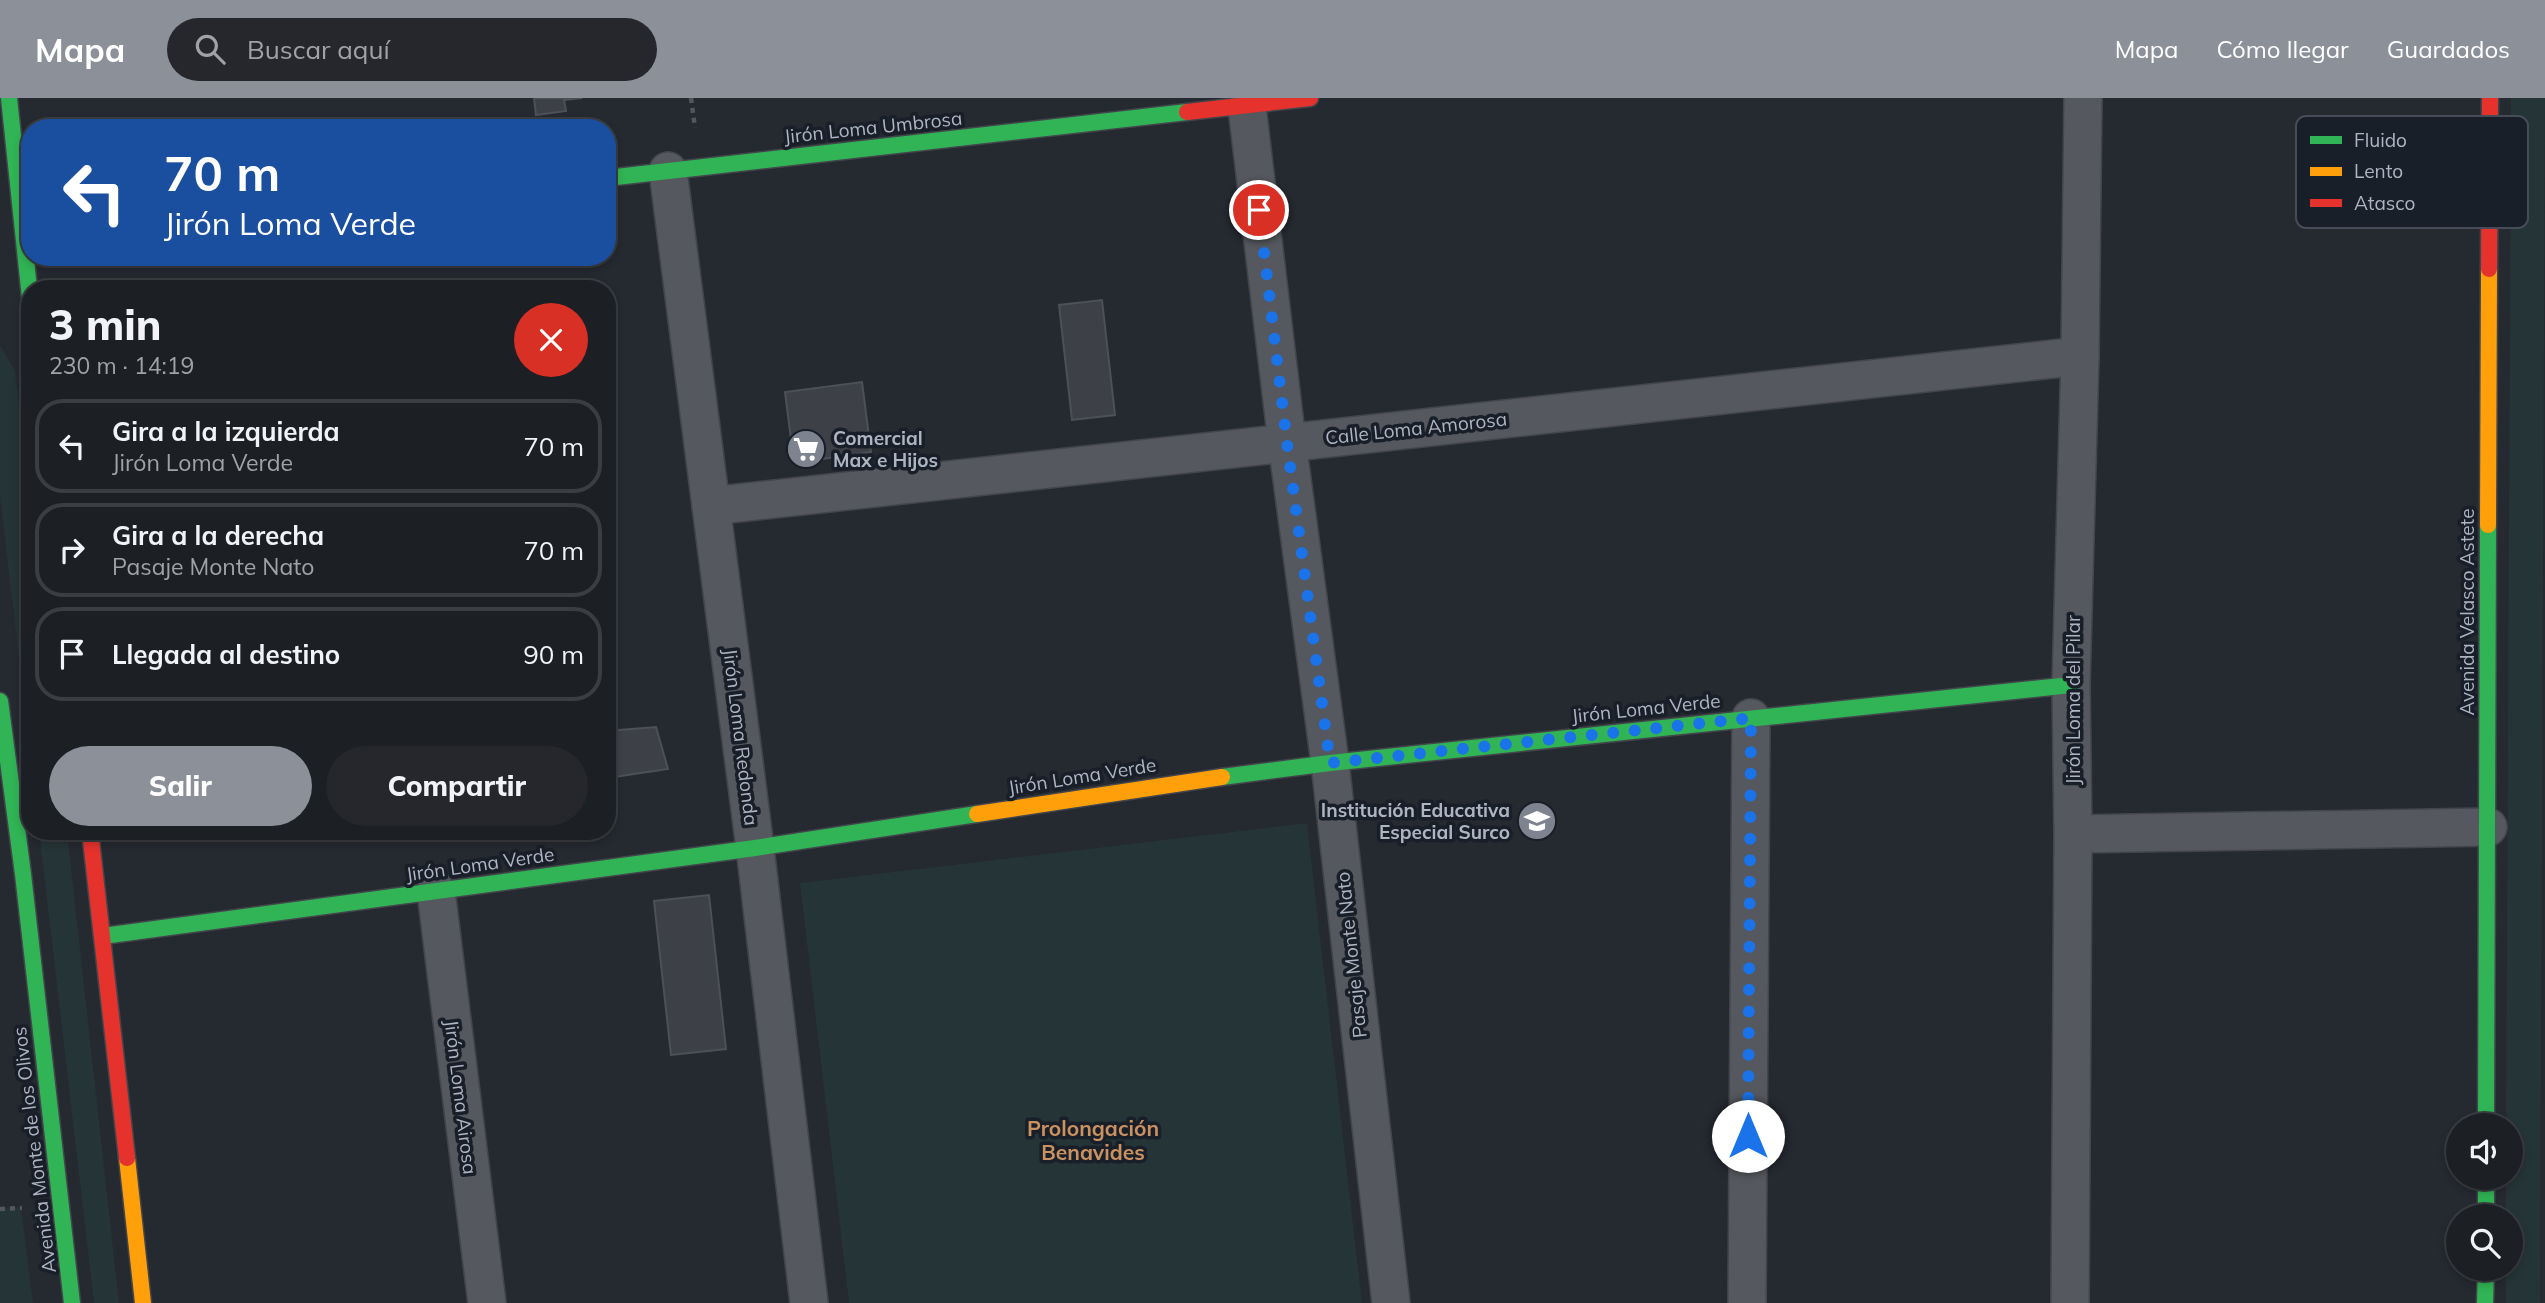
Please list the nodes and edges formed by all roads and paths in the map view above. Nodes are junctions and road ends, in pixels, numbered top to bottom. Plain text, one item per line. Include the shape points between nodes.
1 (9, 98) edge
2 (1310, 98) edge
3 (2083, 98) edge
4 (2490, 98) edge
5 (1247, 107) junction
6 (2490, 116) edge
7 (668, 171) junction
8 (616, 177) edge
9 (2490, 228) edge
10 (21, 231) edge
11 (2080, 356) junction
12 (1287, 443) junction
13 (711, 506) junction
14 (2071, 685) junction
15 (0, 701) edge
16 (1751, 718) junction
17 (1330, 763) junction
18 (2488, 827) junction
19 (2073, 834) junction
20 (91, 840) edge
21 (755, 848) junction
22 (436, 891) junction
23 (103, 936) junction
24 (2486, 1113) edge
25 (2486, 1281) edge
26 (72, 1303) edge
27 (143, 1303) edge
28 (487, 1303) edge
29 (809, 1303) edge
30 (1391, 1303) edge
31 (1747, 1303) edge
32 (2070, 1303) edge
33 (2485, 1303) edge

1 - 10 street
2 - 5 street, Jirón Loma Umbrosa
3 - 11 street, Jirón Loma del Pilar
4 - 6 street, Avenida Velasco Astete
5 - 7 street, Jirón Loma Umbrosa
5 - 12 street, Pasaje Monte Nato
7 - 8 street, Jirón Loma Umbrosa
7 - 13 street, Jirón Loma Redonda
9 - 18 street, Avenida Velasco Astete
11 - 12 street, Calle Loma Amorosa
11 - 14 street, Jirón Loma del Pilar
12 - 13 street, Calle Loma Amorosa
12 - 17 street, Pasaje Monte Nato
13 - 21 street, Jirón Loma Redonda
14 - 16 street, Jirón Loma Verde
14 - 19 street, Jirón Loma del Pilar
15 - 26 street, Avenida Monte de los Olivos
16 - 17 street, Jirón Loma Verde
16 - 31 street
17 - 21 street, Jirón Loma Verde
17 - 30 street, Pasaje Monte Nato
18 - 19 street
18 - 24 street, Avenida Velasco Astete
19 - 32 street, Jirón Loma del Pilar
20 - 23 street
21 - 22 street, Jirón Loma Verde
21 - 29 street, Jirón Loma Redonda
22 - 23 street, Jirón Loma Verde
22 - 28 street, Jirón Loma Airosa
23 - 27 street
25 - 33 street

